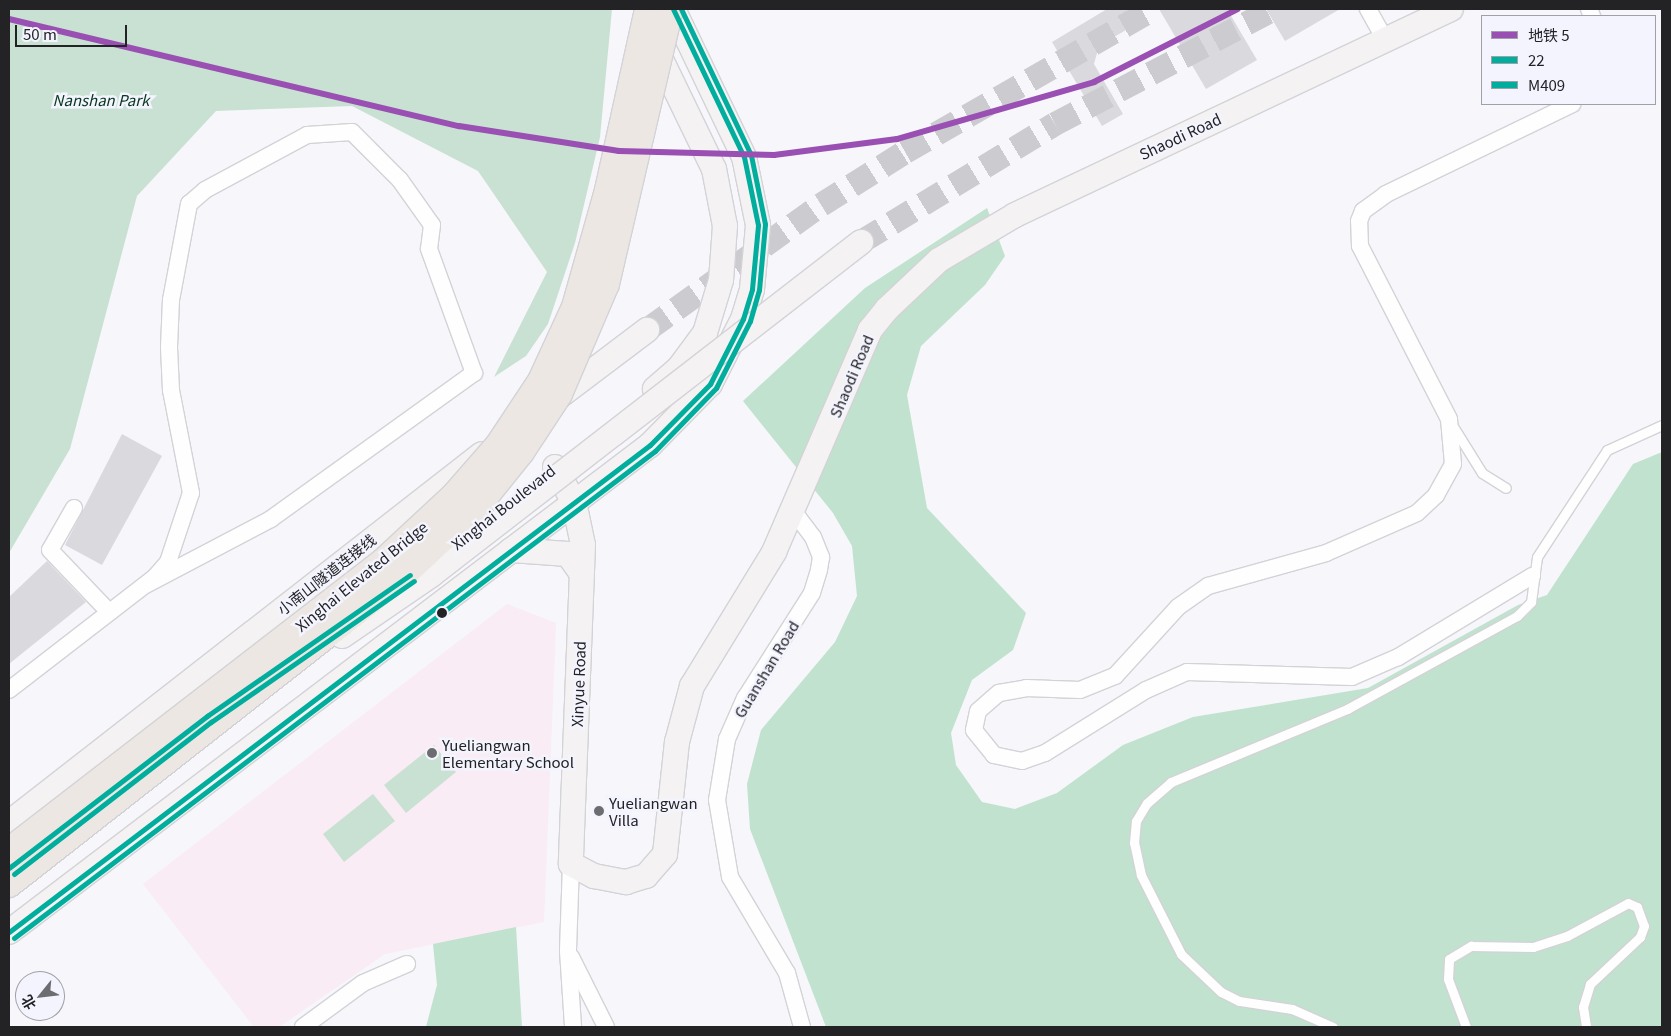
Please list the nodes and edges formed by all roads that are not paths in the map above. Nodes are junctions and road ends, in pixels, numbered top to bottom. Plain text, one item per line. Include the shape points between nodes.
1 (640, 9) edge
2 (648, 9) edge
3 (671, 9) edge
4 (1368, 9) edge
5 (1451, 9) edge
6 (1386, 42) junction
7 (1570, 105) edge
8 (862, 242) tunnel mouth
9 (647, 330) tunnel mouth
10 (1449, 419) junction
11 (1662, 425) edge
12 (555, 467) junction
13 (1506, 488) dead end
14 (574, 502) junction
15 (74, 508) dead end
16 (794, 512) junction
17 (511, 550) junction
18 (582, 574) junction
19 (1532, 576) junction
20 (146, 584) junction
21 (109, 612) junction
22 (9, 690) edge
23 (241, 704) junction
24 (9, 823) edge
25 (9, 851) edge
26 (571, 864) junction
27 (9, 868) edge
28 (9, 884) edge
29 (9, 932) edge
30 (568, 951) junction
31 (407, 964) dead end
32 (303, 1027) edge
33 (573, 1027) edge
34 (606, 1027) edge
35 (802, 1027) edge
36 (1333, 1027) edge
37 (1466, 1027) edge
38 (1586, 1027) edge

1 - 12 street, Xinghai Boulevard, bridge via 714,168 721,190 724,250 721,280 705,333 665,381
2 - 25 main road, Xinghai Elevated Bridge, bridge via 608,190 574,308 541,380 498,446 448,503 383,562
3 - 14 street via 744,157 758,225 757,258 743,319 728,355 710,384 672,426
3 - 23 main road, Xinghai Elevated Bridge, bridge via 606,284 578,356 542,424 500,480 454,529
4 - 6 street
5 - 6 street, Shaodi Road
6 - 16 street, Shaodi Road via 1046,198 928,269 870,330
7 - 10 street via 1386,194 1363,211 1359,221 1360,246
8 - 23 street, bridge via 410,591
9 - 24 street, 小南山隧道连接线 via 342,561
10 - 13 lane via 1482,474
10 - 19 street via 1453,464 1436,495 1417,513 1326,553 1208,586 1178,607 1122,671 1105,682 1075,690 1010,690 990,698 974,720 978,738 1003,759 1034,758 1146,690 1195,671 1322,680 1352,677 1398,657
11 - 19 lane via 1607,450 1538,557
12 - 14 street, Xinyue Road
12 - 27 street, Xinghai Boulevard via 459,541 207,716
14 - 17 street
14 - 18 street, Xinyue Road via 583,545
15 - 21 street via 50,550
16 - 26 street, Shaodi Road via 692,686 677,742 665,854 646,876 626,882 594,876
16 - 35 street, Guanshan Road via 813,537 821,557 819,570 812,593 745,698 727,739 716,800 730,877 787,973
17 - 18 street via 538,548 568,554
17 - 29 street
18 - 26 street, Xinyue Road
19 - 36 lane via 1531,602 1507,623 1314,725 1171,782 1147,803 1136,821 1134,843 1141,874 1181,954 1221,992 1239,1001 1292,1009
20 - 20 street via 168,562 191,493 171,390 169,347 171,300 189,204 205,190 307,136 352,132 400,180 432,225 429,249 474,373 271,519
20 - 21 street
21 - 22 street
23 - 28 main road, Xinghai Elevated Bridge, bridge
26 - 30 street, Xinyue Road
30 - 33 street, Xinyue Road
30 - 34 street
31 - 32 street via 364,983
37 - 38 lane via 1448,979 1449,959 1471,946 1533,947 1567,936 1628,903 1638,907 1644,926 1640,937 1590,984 1583,1007

